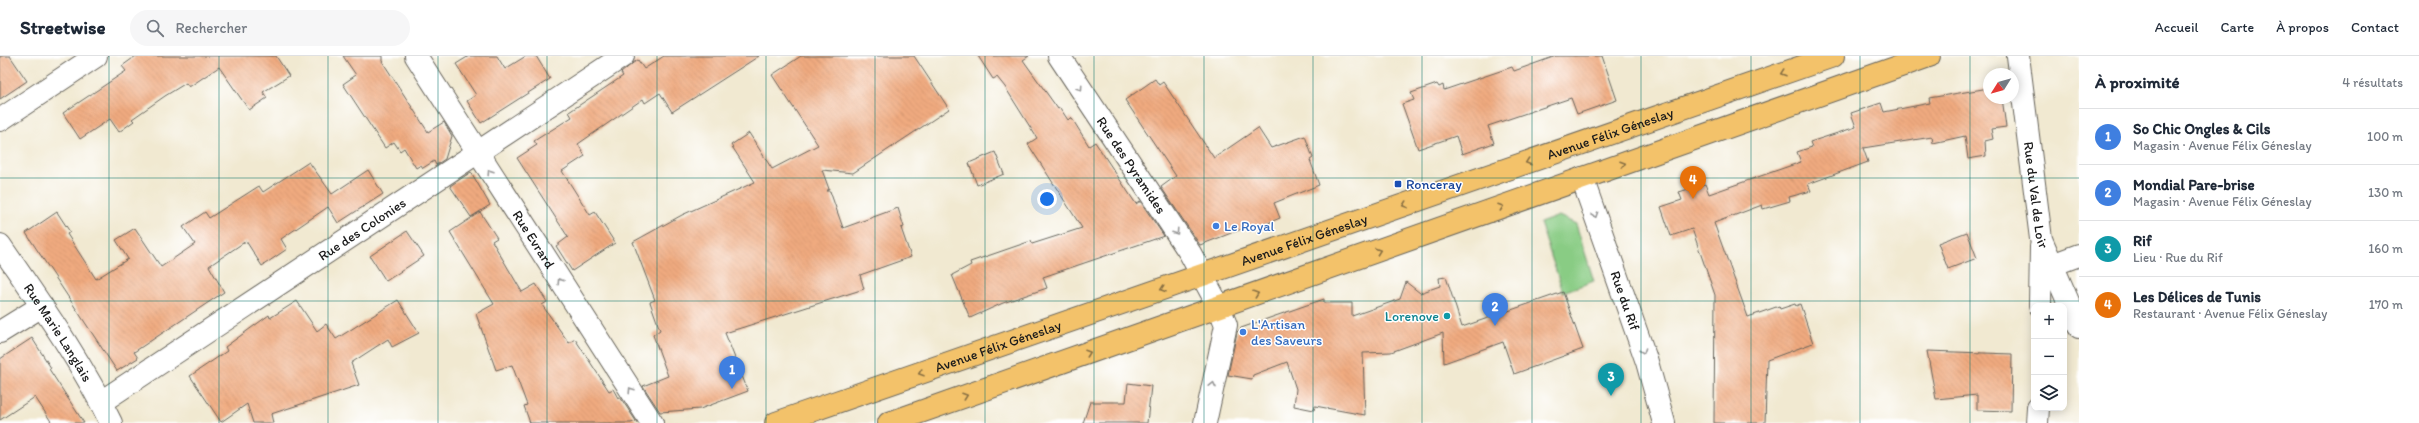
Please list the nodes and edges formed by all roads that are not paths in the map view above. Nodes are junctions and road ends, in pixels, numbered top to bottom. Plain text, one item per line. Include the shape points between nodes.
1 (96, 56) edge
2 (416, 56) edge
3 (623, 56) edge
4 (1059, 56) edge
5 (1833, 56) edge
6 (1929, 56) edge
7 (2018, 56) edge
8 (0, 120) edge
9 (477, 153) junction
10 (1582, 178) junction
11 (0, 245) edge
12 (2079, 255) edge
13 (2046, 267) junction
14 (1200, 276) junction
15 (2040, 303) edge
16 (42, 306) junction
17 (1219, 307) junction
18 (2079, 327) edge
19 (0, 332) edge
20 (101, 402) junction
21 (2038, 411) edge
22 (111, 423) edge
23 (652, 423) edge
24 (776, 423) edge
25 (889, 423) edge
26 (1205, 423) edge
27 (1664, 423) edge
28 (2037, 423) edge

1 - 8 street
2 - 9 street, Rue Evrard
3 - 9 street, Rue des Colonies
4 -> 14 street, Rue des Pyramides via 1190,253
5 -> 14 main road, Avenue Félix Géneslay
10 -> 6 main road
7 - 13 street, Rue du Val de Loir
9 - 20 street, Rue des Colonies
23 -> 9 street, Rue Evrard
17 -> 10 main road
10 -> 27 street, Rue du Rif via 1647,362
11 - 16 street, Rue Marie Langlais
12 - 13 street
13 - 15 street
13 - 18 street, Rue du Val de Loir
14 - 17 street, Rue des Pyramides
14 -> 24 main road, Avenue Félix Géneslay
16 - 19 street
16 - 20 street, Rue Marie Langlais
25 -> 17 main road
26 -> 17 street, Rue des Pyramides via 1226,325
20 - 22 street, Rue Marie Langlais
21 - 28 street

